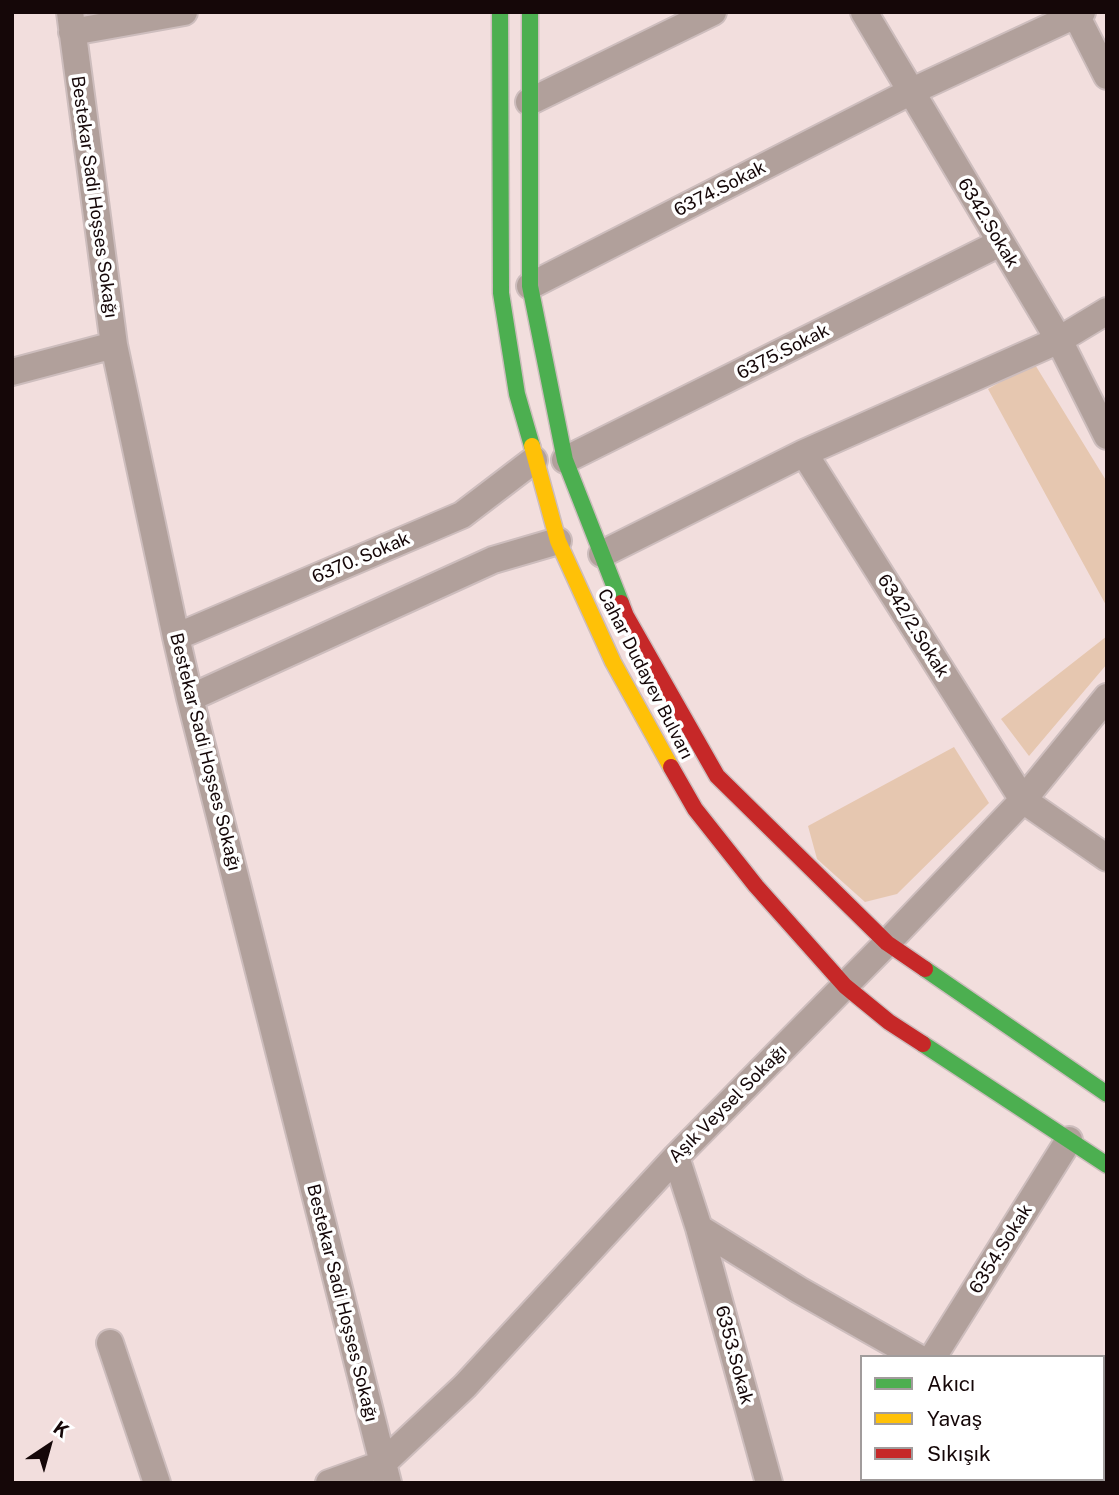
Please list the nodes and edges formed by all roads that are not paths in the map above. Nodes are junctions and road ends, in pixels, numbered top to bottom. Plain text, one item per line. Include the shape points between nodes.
1 (184, 12) edge
2 (500, 12) edge
3 (530, 12) edge
4 (713, 12) edge
5 (864, 12) edge
6 (1079, 14) edge
7 (71, 22) edge
8 (1107, 76) edge
9 (910, 92) junction
10 (529, 102) junction
11 (1000, 243) junction
12 (530, 286) junction
13 (1107, 311) edge
14 (1059, 340) junction
15 (114, 345) junction
16 (12, 372) edge
17 (1107, 436) edge
18 (804, 453) junction
19 (534, 460) junction
20 (565, 460) junction
21 (558, 541) junction
22 (602, 554) junction
23 (176, 637) junction
24 (1107, 697) edge
25 (190, 698) junction
26 (1023, 800) junction
27 (1107, 858) edge
28 (887, 943) junction
29 (845, 986) junction
30 (1107, 1094) edge
31 (1069, 1140) junction
32 (676, 1157) junction
33 (1107, 1165) edge
34 (699, 1228) junction
35 (110, 1343) dead end
36 (913, 1355) edge
37 (934, 1355) edge
38 (385, 1473) edge
39 (157, 1483) edge
40 (329, 1483) edge
41 (769, 1483) edge

1 - 7 street
2 - 19 main road, Cahar Dudayev Bulvarı via 501,293 517,394
3 - 10 main road, Cahar Dudayev Bulvarı
4 - 10 street
5 - 9 street, 6342.Sokak
6 - 8 street
6 - 9 street, 6374.Sokak
7 - 15 street, Bestekar Sadi Hoşses Sokağı
9 - 11 street, 6342.Sokak
9 - 12 street, 6374.Sokak
10 - 12 main road, Cahar Dudayev Bulvarı
11 - 14 street, 6342.Sokak
11 - 20 street, 6375.Sokak
12 - 20 main road, Cahar Dudayev Bulvarı
13 - 14 street
14 - 17 street, 6342.Sokak
14 - 18 street
15 - 16 street
15 - 23 street, Bestekar Sadi Hoşses Sokağı
18 - 22 street
18 - 26 street, 6342/2.Sokak
19 - 21 main road, Cahar Dudayev Bulvarı
19 - 23 street, 6370. Sokak via 462,514
20 - 22 main road, Cahar Dudayev Bulvarı
21 - 25 street via 493,560
21 - 29 main road, Cahar Dudayev Bulvarı via 612,662 695,809
22 - 28 main road, Cahar Dudayev Bulvarı via 626,616 717,776
23 - 25 street, Bestekar Sadi Hoşses Sokağı
24 - 26 street, Aşık Veysel Sokağı
25 - 38 street, Bestekar Sadi Hoşses Sokağı
26 - 27 street
26 - 28 street, Aşık Veysel Sokağı
28 - 29 street, Aşık Veysel Sokağı
28 - 30 main road, Cahar Dudayev Bulvarı
29 - 31 main road, Cahar Dudayev Bulvarı via 889,1022
29 - 32 street, Aşık Veysel Sokağı
31 - 33 main road, Cahar Dudayev Bulvarı
31 - 37 street, 6354.Sokak
32 - 34 street, 6353.Sokak
32 - 38 street, Aşık Veysel Sokağı
34 - 36 street
34 - 41 street, 6353.Sokak
35 - 39 street
38 - 40 street, Aşık Veysel Sokağı

